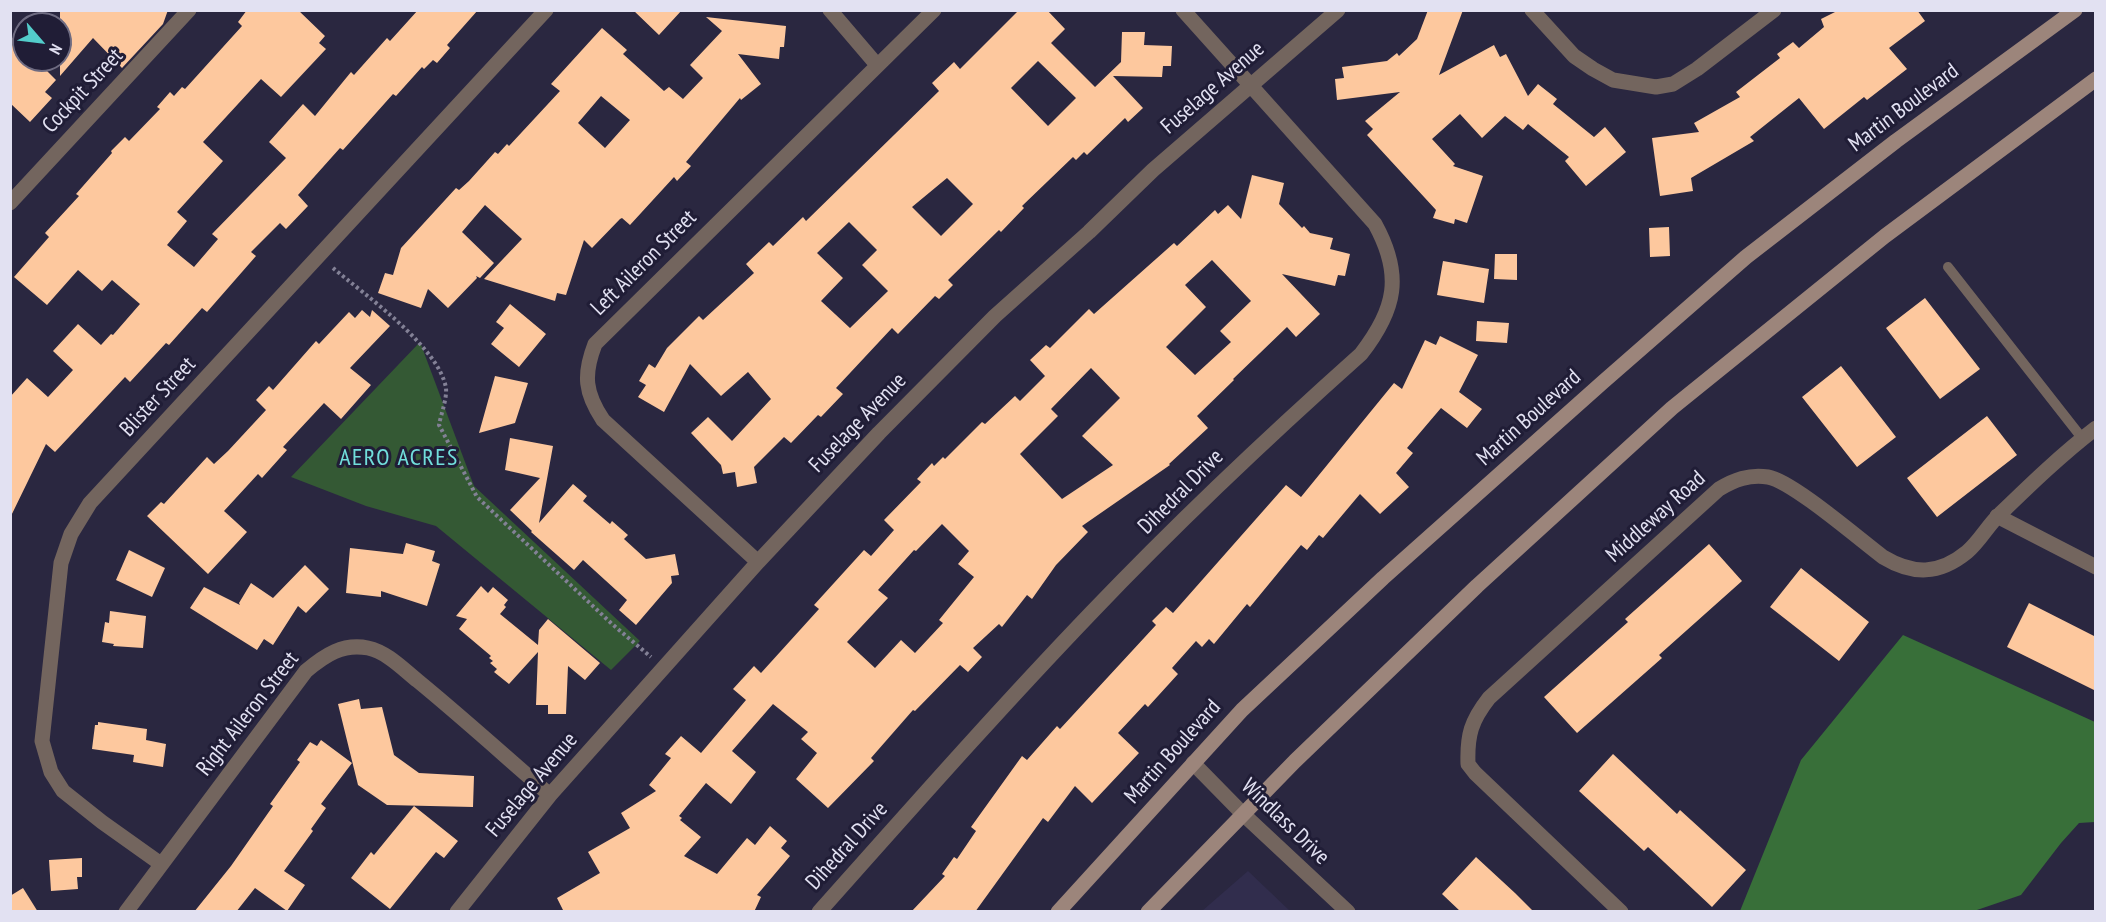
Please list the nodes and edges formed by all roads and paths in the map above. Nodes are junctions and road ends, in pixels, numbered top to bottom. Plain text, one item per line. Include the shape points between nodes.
1 (189, 10) edge
2 (546, 10) edge
3 (830, 10) edge
4 (933, 10) edge
5 (1183, 10) edge
6 (1338, 10) edge
7 (1532, 10) edge
8 (1774, 10) edge
9 (2075, 10) edge
10 (877, 65) junction
11 (2096, 79) edge
12 (1251, 85) junction
13 (10, 203) edge
14 (319, 256) junction
15 (1948, 267) dead end
16 (2096, 428) edge
17 (2082, 438) junction
18 (1997, 516) junction
19 (758, 562) junction
20 (2096, 567) edge
21 (663, 668) junction
22 (1193, 763) junction
23 (550, 795) junction
24 (1243, 814) junction
25 (161, 864) junction
26 (126, 912) edge
27 (457, 912) edge
28 (819, 912) edge
29 (1058, 912) edge
30 (1148, 912) edge
31 (1348, 912) edge
32 (1622, 912) edge

1 - 13 street, Cockpit Street
2 - 14 street, Blister Street
3 - 10 street
4 - 10 street, Left Aileron Street
5 - 12 street, Dihedral Drive
6 - 12 street, Fuselage Avenue
7 - 8 street via 1574,56 1593,69 1613,80 1656,87 1673,84 1698,69
9 - 22 main road, Martin Boulevard via 1746,257 1383,578 1242,710
10 - 19 street, Left Aileron Street via 595,344 589,359 587,388 603,420
11 - 24 main road via 1885,236 1672,408 1477,586
12 - 19 street, Fuselage Avenue via 995,316
12 - 28 street, Dihedral Drive via 1375,224 1393,273 1388,312 1361,354 1228,476 1093,611
14 - 21 path via 414,337 441,372 446,391 439,425 477,497
14 - 25 street, Blister Street via 90,503 71,534 61,563 42,741 51,772 63,791 78,804
15 - 17 lane
16 - 17 street, Middleway Road
17 - 18 street, Middleway Road
18 - 20 street
18 - 32 street, Middleway Road via 1968,551 1948,563 1917,571 1900,568 1883,557 1779,480 1751,476 1733,480 1489,698 1470,728 1468,764
19 - 21 street, Fuselage Avenue
21 - 23 street, Fuselage Avenue
22 - 24 street, Windlass Drive
22 - 29 main road, Martin Boulevard
23 - 25 street, Right Aileron Street via 384,654 369,648 339,649 306,671
23 - 27 street, Fuselage Avenue
24 - 30 main road
24 - 31 street, Windlass Drive
25 - 26 street, Right Aileron Street

